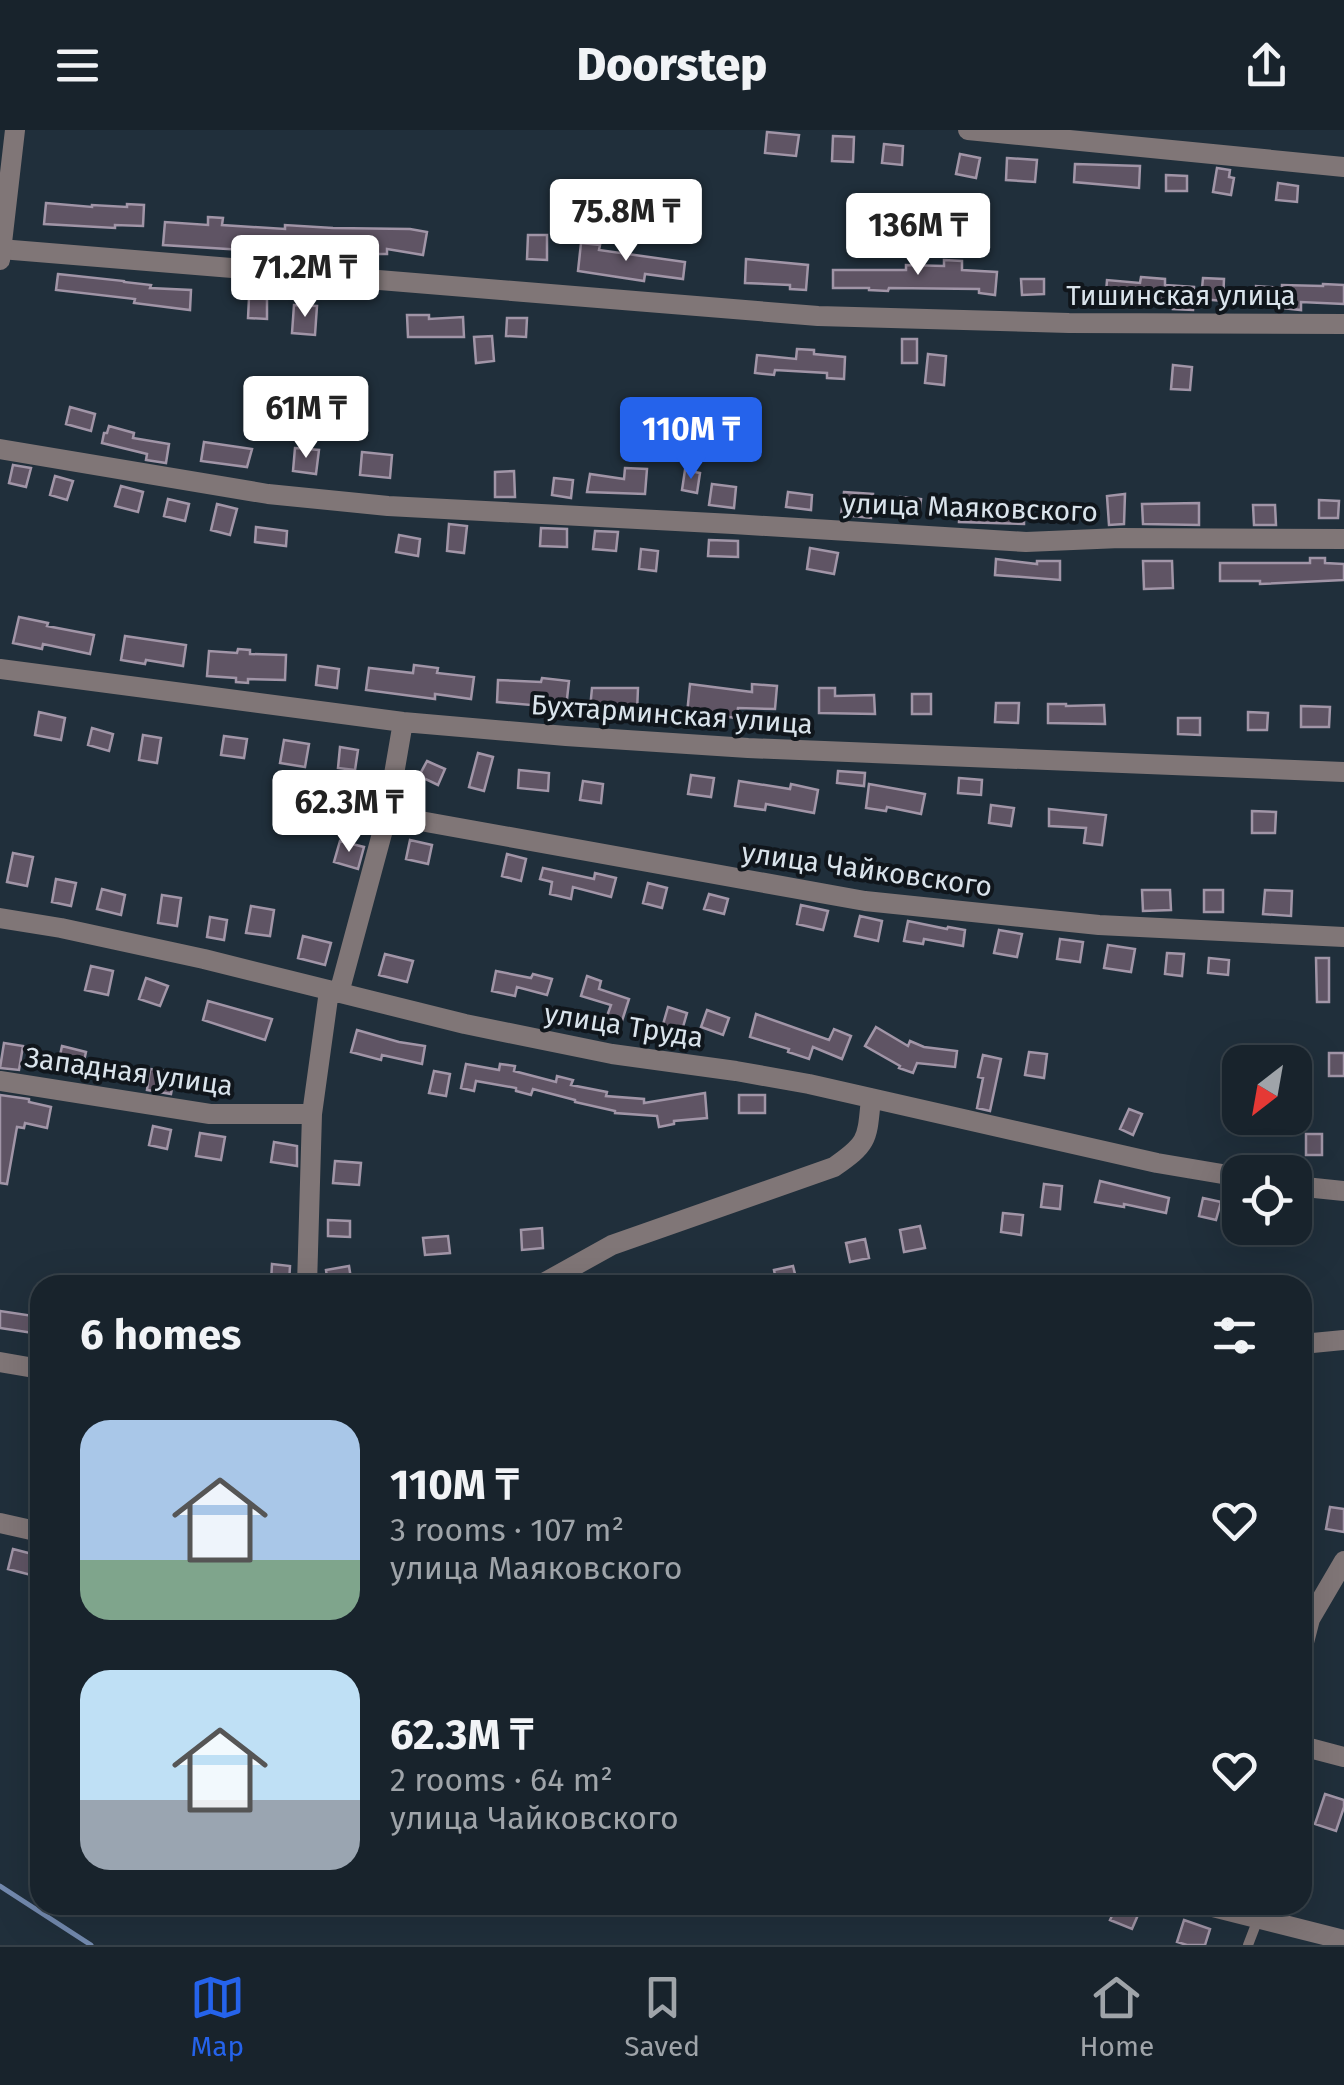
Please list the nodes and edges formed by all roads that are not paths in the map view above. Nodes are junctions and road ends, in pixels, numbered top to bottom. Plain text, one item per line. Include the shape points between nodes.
1 (14, 130) edge
2 (968, 130) edge
3 (1344, 167) edge
4 (0, 249) edge
5 (0, 260) edge
6 (1344, 324) edge
7 (0, 449) edge
8 (1344, 538) edge
9 (0, 670) edge
10 (402, 722) junction
11 (1344, 772) edge
12 (387, 815) junction
13 (0, 918) edge
14 (1344, 937) edge
15 (334, 992) junction
16 (0, 1081) edge
17 (871, 1098) junction
18 (312, 1114) junction
19 (1222, 1175) edge
20 (1312, 1188) edge
21 (1344, 1191) edge
22 (307, 1275) edge
23 (558, 1275) edge
24 (1344, 1340) edge
25 (1312, 1343) edge
26 (0, 1362) edge
27 (30, 1366) edge
28 (0, 1524) edge
29 (30, 1530) edge
30 (1344, 1561) edge
31 (1312, 1616) edge
32 (1312, 1749) edge
33 (1344, 1757) edge
34 (1259, 1915) edge
35 (1269, 1915) edge
36 (1344, 1940) edge
37 (1248, 1945) edge

1 - 4 street
2 - 3 street
4 - 5 street
4 - 6 street, Тишинская улица via 818,316
7 - 8 street, улица Маяковского via 268,494 388,506 1026,542
9 - 10 street, Бухтарминская улица
10 - 11 street, Бухтарминская улица via 748,748
10 - 12 street
12 - 14 street, улица Чайковского via 865,902 1099,925
12 - 15 street
13 - 15 street, улица Труда
15 - 17 street, улица Труда via 576,1046
15 - 18 street
16 - 18 street, Западная улица via 210,1114
17 - 19 street, улица Труда
17 - 23 street via 868,1134 859,1150 834,1167 612,1244
18 - 22 street
20 - 21 street
24 - 25 street
26 - 27 street
28 - 29 street
30 - 31 street
32 - 33 street
34 - 37 lane
35 - 36 street

